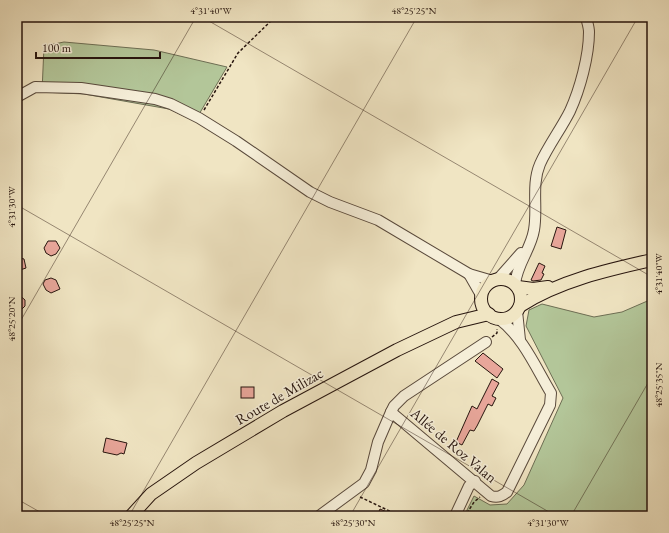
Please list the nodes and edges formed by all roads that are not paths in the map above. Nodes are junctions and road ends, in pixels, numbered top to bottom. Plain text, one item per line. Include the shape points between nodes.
1 (586, 17) edge
2 (17, 96) edge
3 (529, 244) junction
4 (652, 260) edge
5 (469, 274) junction
6 (495, 280) junction
7 (516, 286) junction
8 (559, 286) junction
9 (481, 298) junction
10 (518, 308) junction
11 (495, 317) junction
12 (456, 322) junction
13 (520, 340) junction
14 (486, 342) road end
15 (391, 412) junction
16 (474, 482) junction
17 (131, 516) edge
18 (319, 516) edge
19 (455, 516) edge

1 - 3 street via 589,30 588,45 582,76 570,111 540,164 535,182 534,232
2 - 5 street via 35,87 81,88 155,99 171,104 236,140 310,192 378,220
3 - 6 street
3 - 7 street via 519,267
4 - 8 main road
5 - 6 street
5 - 9 street
6 - 7 main road via 506,280
6 - 9 main road via 487,285
7 - 8 main road via 533,289
7 - 10 main road via 521,295
8 - 10 main road via 532,298
9 - 11 main road via 482,307
9 - 12 main road, Route de Milizac
10 - 11 main road via 509,317
10 - 13 street, Allée de Roz Valan
11 - 12 main road, Route de Milizac
11 - 13 street, Allée de Roz Valan via 509,326
12 - 17 main road, Route de Milizac via 336,382 203,458 150,494
13 - 16 street, Allée de Roz Valan via 551,393 552,400 507,492 496,498
14 - 15 street via 404,396
15 - 16 street, Allée de Roz Valan
15 - 18 street, Allée de Roz Valan via 378,442 372,470 364,483
16 - 19 street via 469,486

